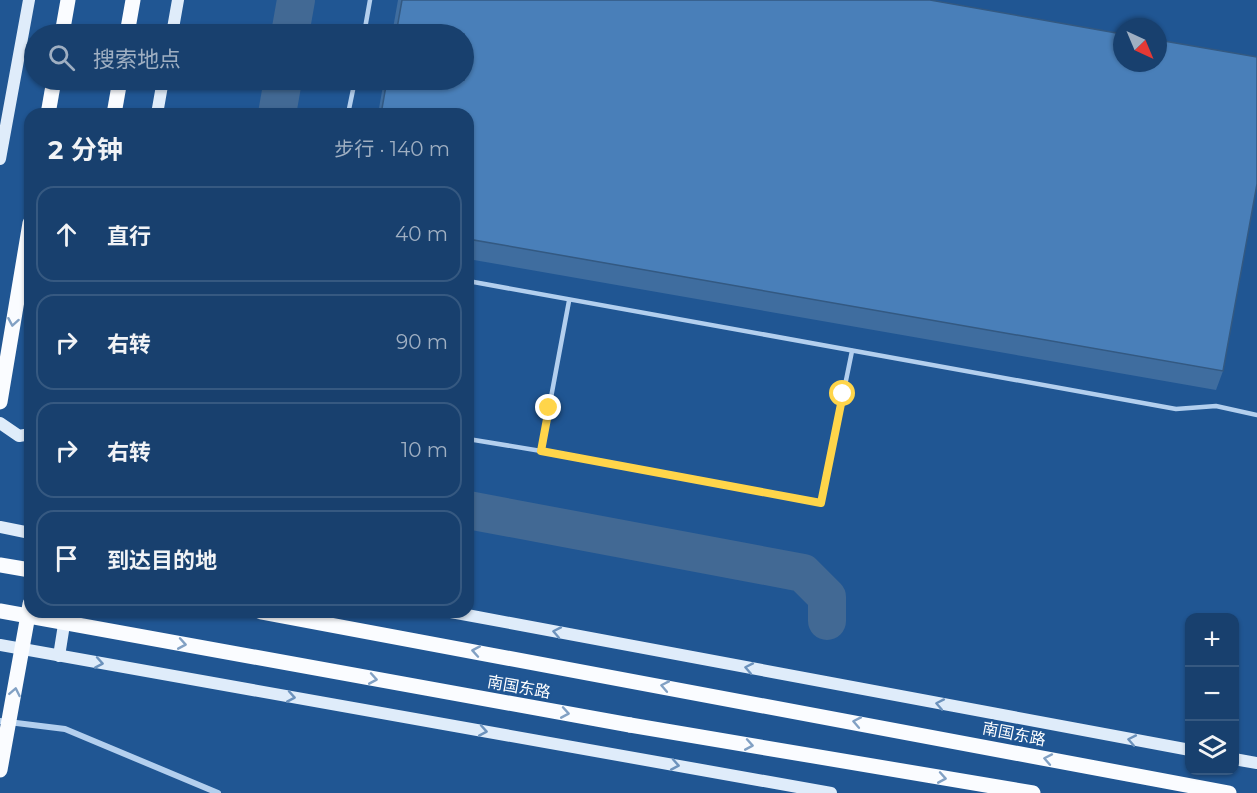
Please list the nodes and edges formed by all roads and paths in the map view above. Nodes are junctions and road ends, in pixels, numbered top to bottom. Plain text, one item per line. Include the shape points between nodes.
1 (29, 0) edge
2 (68, 0) edge
3 (133, 0) edge
4 (178, 0) edge
5 (370, 0) edge
6 (25, 24) edge
7 (64, 24) edge
8 (129, 24) edge
9 (174, 24) edge
10 (366, 24) edge
11 (24, 27) edge
12 (52, 90) edge
13 (118, 90) edge
14 (161, 90) edge
15 (353, 90) edge
16 (49, 108) edge
17 (115, 108) edge
18 (158, 108) edge
19 (349, 108) edge
20 (0, 159) edge
21 (24, 259) edge
22 (474, 282) edge
23 (569, 301) junction
24 (852, 351) junction
25 (0, 402) edge
26 (1257, 415) edge
27 (0, 423) edge
28 (24, 435) edge
29 (474, 440) edge
30 (541, 451) junction
31 (0, 527) edge
32 (24, 532) edge
33 (0, 565) edge
34 (24, 569) edge
35 (0, 611) edge
36 (24, 615) edge
37 (474, 616) edge
38 (27, 618) edge
39 (39, 618) edge
40 (65, 618) edge
41 (294, 618) edge
42 (0, 645) edge
43 (59, 656) junction
44 (0, 721) edge
45 (1185, 749) edge
46 (1239, 760) edge
47 (1257, 763) edge
48 (0, 770) edge
49 (218, 793) edge
50 (831, 793) edge
51 (1033, 793) edge
52 (1229, 793) edge

1 - 6 street
2 - 7 main road
3 - 8 main road
4 - 9 street
5 - 10 lane
11 - 20 street
12 - 16 main road
13 - 17 main road
14 - 18 street
15 - 19 lane
21 -> 25 main road
22 - 23 lane
23 - 24 lane
23 - 30 lane
24 - 26 lane via 1176,409 1215,406
24 - 30 lane via 821,503
27 - 28 street via 19,436
29 - 30 lane
31 - 32 street
33 - 34 main road
35 -> 36 main road, 南国东路, bridge
45 -> 37 street
48 -> 38 main road, bridge
39 -> 51 main road, 南国东路, bridge
40 - 43 street
52 -> 41 main road, 南国东路
42 - 43 street
43 -> 50 street
44 - 49 street via 65,729
46 - 47 street

